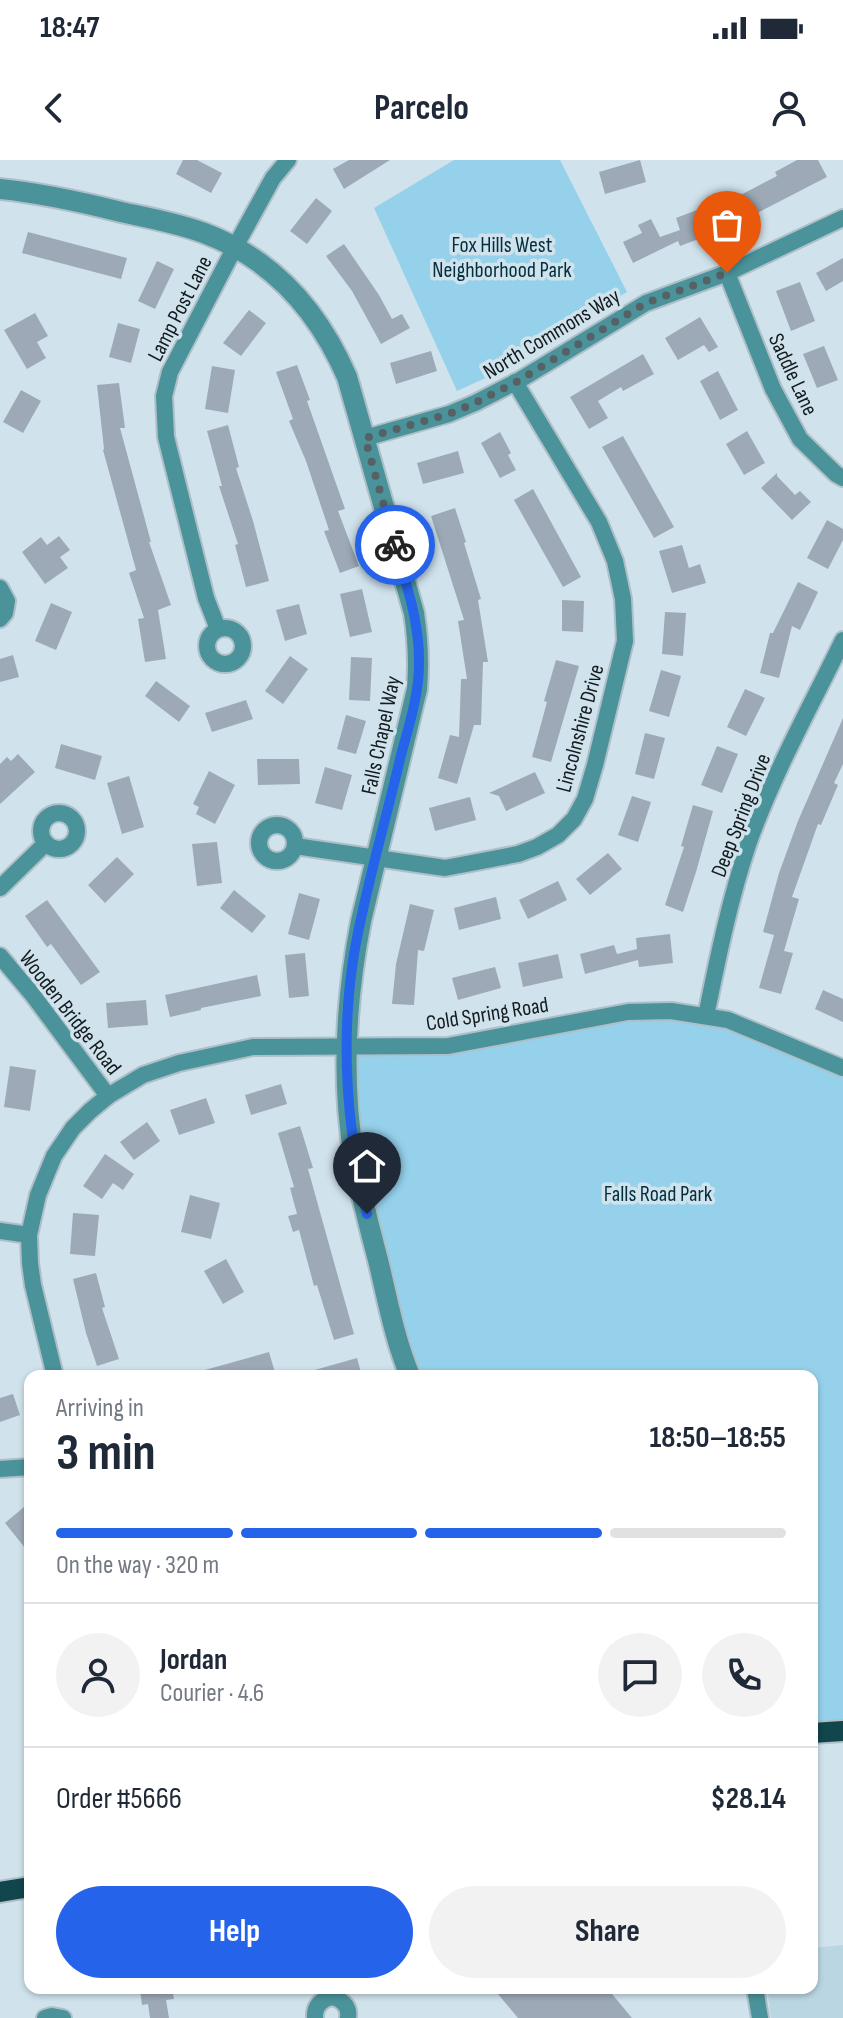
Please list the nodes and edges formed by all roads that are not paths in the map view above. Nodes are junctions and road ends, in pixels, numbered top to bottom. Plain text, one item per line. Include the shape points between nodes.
1 (288, 160) edge
2 (0, 189) edge
3 (843, 218) edge
4 (235, 247) junction
5 (727, 273) junction
6 (515, 382) junction
7 (365, 438) junction
8 (843, 478) edge
9 (0, 588) edge
10 (0, 619) edge
11 (218, 629) dead end
12 (843, 640) edge
13 (46, 843) dead end
14 (295, 846) dead end
15 (376, 858) junction
16 (0, 888) edge
17 (0, 956) edge
18 (706, 1016) junction
19 (347, 1047) junction
20 (843, 1068) edge
21 (108, 1096) junction
22 (0, 1231) edge
23 (29, 1235) junction
24 (54, 1370) edge
25 (408, 1370) edge
26 (24, 1467) edge
27 (0, 1469) edge
28 (843, 1731) edge
29 (818, 1733) edge
30 (24, 1888) edge
31 (0, 1892) edge
32 (756, 1994) edge
33 (45, 2018) edge
34 (63, 2018) edge
35 (315, 2018) edge
36 (348, 2018) edge
37 (760, 2018) edge

1 - 4 street, Lamp Post Lane
2 - 4 street, Falls Chapel Way via 172,223
3 - 5 street, North Commons Way
4 - 7 street, Falls Chapel Way via 284,282 322,327 347,377
4 - 11 street, Lamp Post Lane via 170,372 164,396 166,437
5 - 6 street, North Commons Way via 646,303
5 - 8 street, Saddle Lane via 773,389 800,439
6 - 7 street, North Commons Way via 449,414
6 - 15 street, Lincolnshire Drive via 599,522 623,599 625,641 595,765 574,819 537,847 445,868
7 - 15 street, Falls Chapel Way via 414,613 419,666
9 - 10 street via 7,601
12 - 18 street, Deep Spring Drive via 750,841
13 - 16 street
14 - 15 street, Lincolnshire Drive
15 - 19 street, Falls Chapel Way via 354,955
17 - 21 street, Wooden Bridge Road
18 - 19 street, Cold Spring Road via 628,1012 448,1046
18 - 20 street, Cold Spring Road via 728,1020
19 - 21 street, Cold Spring Road via 232,1050 161,1068
19 - 25 street, Falls Chapel Way via 354,1156
21 - 23 street, Cold Spring Road via 73,1128 54,1156
22 - 23 street
23 - 24 street, Cold Spring Road via 33,1285
26 - 27 street
28 - 29 main road
30 - 31 main road
32 - 37 street
33 - 34 street
35 - 36 street via 319,2003 331,1997 343,2002

